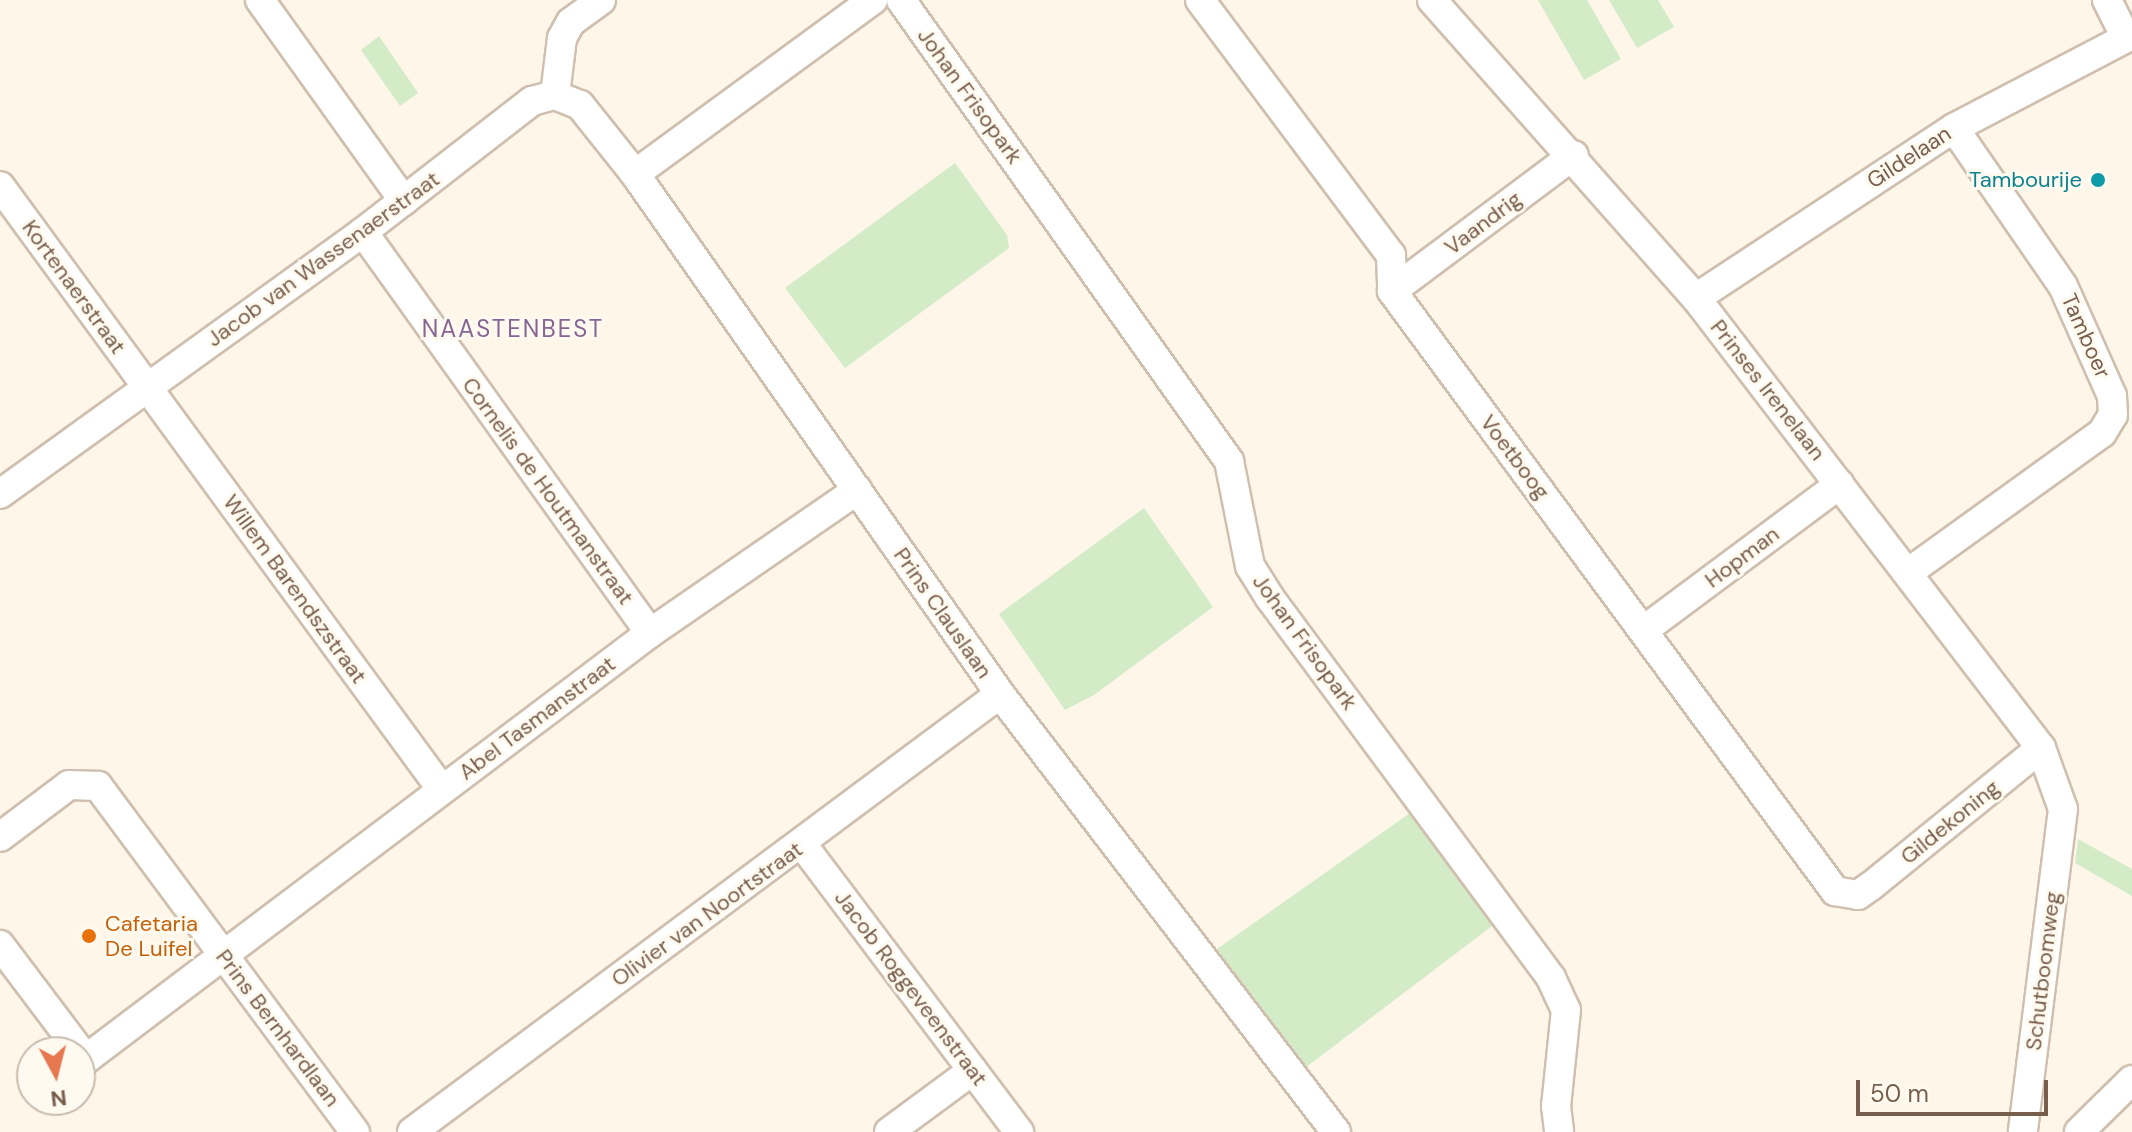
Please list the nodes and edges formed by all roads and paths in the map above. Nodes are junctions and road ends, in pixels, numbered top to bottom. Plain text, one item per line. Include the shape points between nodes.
1 (260, 0) edge
2 (601, 0) edge
3 (873, 0) edge
4 (901, 0) edge
5 (1200, 0) edge
6 (1432, 0) edge
7 (2107, 0) edge
8 (2129, 36) edge
9 (555, 95) junction
10 (1954, 128) junction
11 (1574, 155) junction
12 (635, 174) junction
13 (0, 186) edge
14 (404, 201) junction
15 (363, 232) junction
16 (1392, 291) junction
17 (1696, 298) junction
18 (148, 387) junction
19 (1840, 484) junction
20 (857, 490) junction
21 (0, 494) edge
22 (1909, 572) junction
23 (1644, 630) junction
24 (650, 633) junction
25 (1000, 694) junction
26 (2041, 748) junction
27 (442, 790) junction
28 (2063, 809) joint
29 (0, 837) edge
30 (802, 844) junction
31 (1858, 895) joint
32 (0, 945) edge
33 (224, 956) junction
34 (973, 1070) junction
35 (2129, 1089) edge
36 (355, 1132) edge
37 (412, 1132) edge
38 (889, 1132) edge
39 (1019, 1132) edge
40 (1336, 1132) edge
41 (1559, 1132) edge
42 (2023, 1132) edge
43 (2079, 1132) edge

1 - 14 street
2 - 9 street via 571,22 562,38
3 - 12 street
4 - 41 street, Johan Frisopark via 1229,461 1250,566 1270,598 1551,978 1566,1010 1556,1106
5 - 16 street via 1391,255
6 - 11 street, Prinses Irenelaan
7 - 8 street
8 - 10 street, Gildelaan
9 - 12 street, Prins Clauslaan via 580,105
9 - 14 street, Jacob van Wassenaerstraat via 532,101
10 - 17 street, Gildelaan
10 - 22 street, Tamboer via 2063,286 2112,396 2113,415 2102,433
11 - 16 street, Vaandrig
11 - 17 street, Prinses Irenelaan
12 - 20 street, Prins Clauslaan
13 - 18 street, Kortenaerstraat
14 - 15 street, Jacob van Wassenaerstraat
15 - 18 street, Jacob van Wassenaerstraat
15 - 24 street, Cornelis de Houtmanstraat
16 - 23 street, Voetboog
17 - 19 street, Prinses Irenelaan
18 - 21 street, Jacob van Wassenaerstraat
18 - 27 street, Willem Barendszstraat
19 - 22 street, Prinses Irenelaan
19 - 23 street, Hopman
20 - 24 street, Abel Tasmanstraat
20 - 25 street, Prins Clauslaan
22 - 26 street, Prinses Irenelaan
23 - 31 street, Voetboog via 1835,891
24 - 27 street, Abel Tasmanstraat
25 - 30 street, Olivier van Noortstraat
25 - 40 street, Prins Clauslaan
26 - 28 street, Prinses Irenelaan
26 - 31 street, Gildekoning
27 - 33 street, Abel Tasmanstraat
28 - 42 street, Schutboomweg
29 - 33 street, Prins Bernhardlaan via 69,785 98,786
30 - 34 street, Jacob Roggeveenstraat
30 - 37 street, Olivier van Noortstraat
32 - 33 street, Abel Tasmanstraat via 86,1059
33 - 36 street, Prins Bernhardlaan
34 - 38 street
34 - 39 street, Jacob Roggeveenstraat
35 - 43 street

